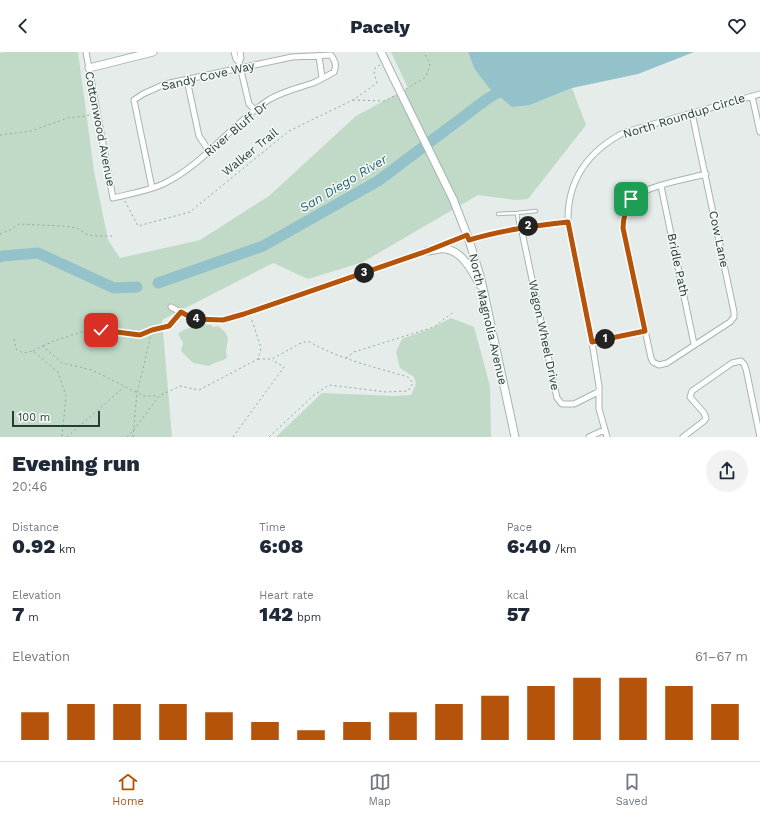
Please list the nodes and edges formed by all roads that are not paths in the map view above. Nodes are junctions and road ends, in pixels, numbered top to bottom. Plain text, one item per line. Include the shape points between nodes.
1 (86, 52) edge
2 (153, 52) edge
3 (234, 52) edge
4 (240, 52) edge
5 (381, 52) edge
6 (331, 55) joint
7 (319, 56) junction
8 (240, 65) junction
9 (89, 68) junction
10 (322, 78) junction
11 (187, 80) junction
12 (760, 94) edge
13 (752, 96) junction
14 (255, 110) junction
15 (692, 113) junction
16 (760, 132) edge
17 (209, 151) junction
18 (706, 174) junction
19 (661, 186) junction
20 (152, 188) junction
21 (122, 196) joint
22 (536, 211) dead end
23 (517, 213) junction
24 (498, 214) dead end
25 (568, 222) junction
26 (520, 227) junction
27 (468, 237) junction
28 (427, 251) junction
29 (484, 292) junction
30 (171, 307) dead end
31 (645, 331) junction
32 (592, 342) junction
33 (694, 344) junction
34 (598, 392) junction
35 (604, 430) junction
36 (515, 437) edge
37 (589, 437) edge
38 (607, 437) edge
39 (682, 437) edge
40 (760, 437) edge

1 - 9 street, Cottonwood Avenue
2 - 9 main road
3 - 8 street
4 - 8 street
5 - 27 main road, North Magnolia Avenue, bridge via 453,199
6 - 7 street, Sandy Cove Way
6 - 10 street, River Bluff Dr via 336,68 334,72
7 - 8 street, Sandy Cove Way via 292,57
7 - 10 street
8 - 11 street, Sandy Cove Way
8 - 14 street via 249,104
9 - 21 street, Cottonwood Avenue via 113,198
10 - 14 street, River Bluff Dr via 287,91
11 - 17 street via 199,136
11 - 20 street, Sandy Cove Way via 165,84 134,100
12 - 13 street, North Roundup Circle
13 - 15 street, North Roundup Circle
13 - 16 street
14 - 17 street, River Bluff Dr
15 - 18 street, Cow Lane
15 - 25 street, North Roundup Circle via 625,132 598,149 578,174 571,191
17 - 20 street, River Bluff Dr via 172,179
18 - 19 street
18 - 33 street, Cow Lane via 734,317
19 - 31 street via 631,199 623,219
19 - 33 street, Bridle Path
20 - 21 street, River Bluff Dr
22 - 23 lane
23 - 24 lane
23 - 26 lane
25 - 26 street
25 - 32 street, North Roundup Circle
26 - 27 street
26 - 34 street, Wagon Wheel Drive via 557,398 562,404 574,404
27 - 28 street
27 - 29 main road, North Magnolia Avenue
28 - 29 main road via 446,249 457,253 465,260
28 - 30 street via 223,320 194,319
29 - 36 main road, North Magnolia Avenue
31 - 32 street
31 - 33 street via 652,362 659,366 663,366
32 - 34 street, North Roundup Circle
34 - 35 street, North Roundup Circle
35 - 37 street
35 - 38 street, North Roundup Circle
39 - 40 street via 706,418 690,397 692,391 732,363 741,361 746,369

